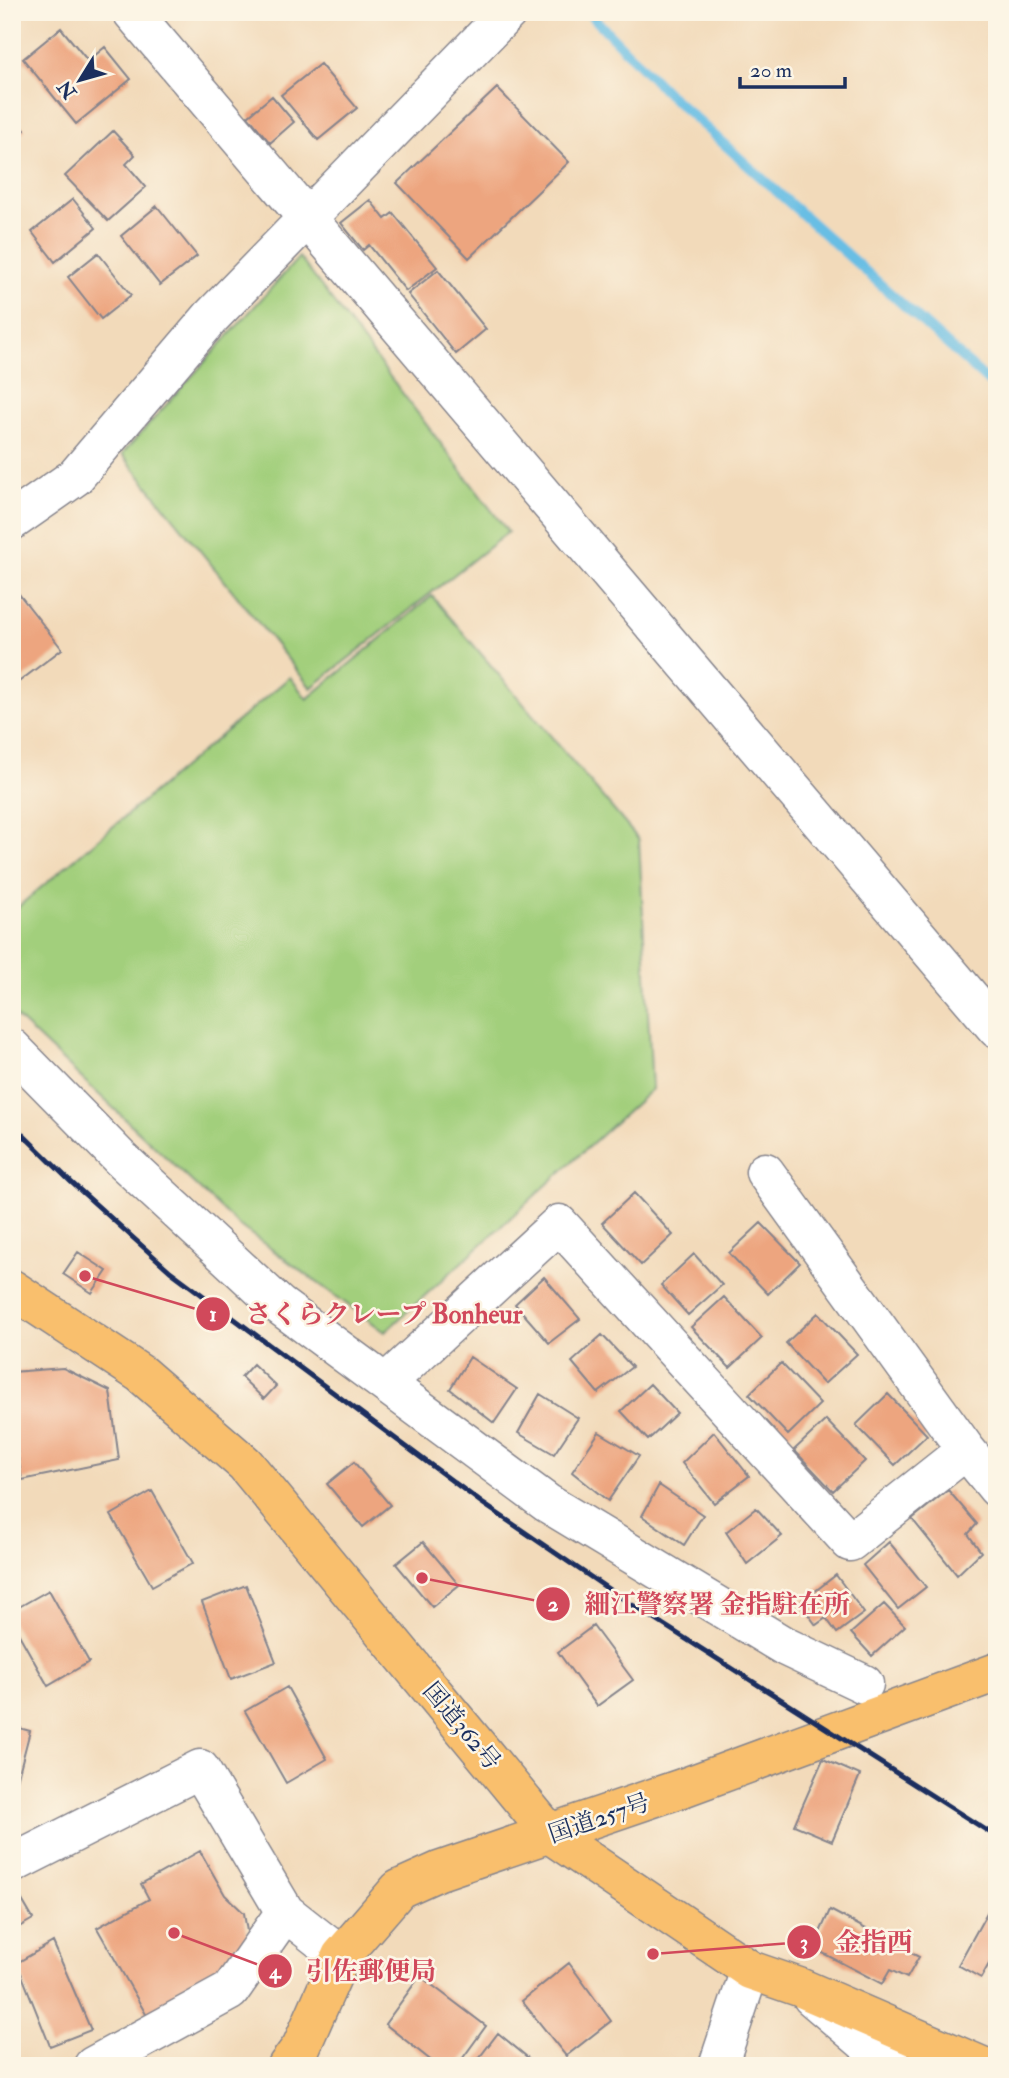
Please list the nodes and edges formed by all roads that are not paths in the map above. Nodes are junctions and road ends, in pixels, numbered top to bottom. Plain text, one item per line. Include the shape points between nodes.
1 (132, 12) edge
2 (508, 12) edge
3 (306, 217) junction
4 (12, 521) edge
5 (997, 1029) edge
6 (12, 1048) edge
7 (765, 1172) dead end
8 (12, 1289) edge
9 (387, 1382) junction
10 (966, 1450) junction
11 (997, 1488) edge
12 (997, 1672) edge
13 (864, 1684) dead end
14 (551, 1835) junction
15 (12, 1864) edge
16 (285, 1912) junction
17 (341, 1956) junction
18 (750, 1969) junction
19 (799, 1987) junction
20 (93, 2066) edge
21 (287, 2066) edge
22 (718, 2066) edge
23 (893, 2066) edge
24 (982, 2066) edge

1 - 3 street
2 - 3 street
3 - 4 street via 211,317 75,477
3 - 5 street
6 - 9 street via 120,1158 279,1305
7 - 10 street
8 - 14 highway, 国道362号 via 141,1374 245,1464
9 - 10 street via 559,1224 850,1542
9 - 13 street via 547,1503 786,1647
10 - 11 street
12 - 14 highway, 国道257号
14 - 17 highway, 国道257号 via 439,1871 399,1889
14 - 18 highway, 国道362号
15 - 16 street via 200,1769
16 - 17 street
16 - 20 street via 230,1991
17 - 21 highway, 国道257号 via 301,2047
18 - 19 highway, 国道362号
18 - 22 street
19 - 23 street
19 - 24 highway, 国道362号

